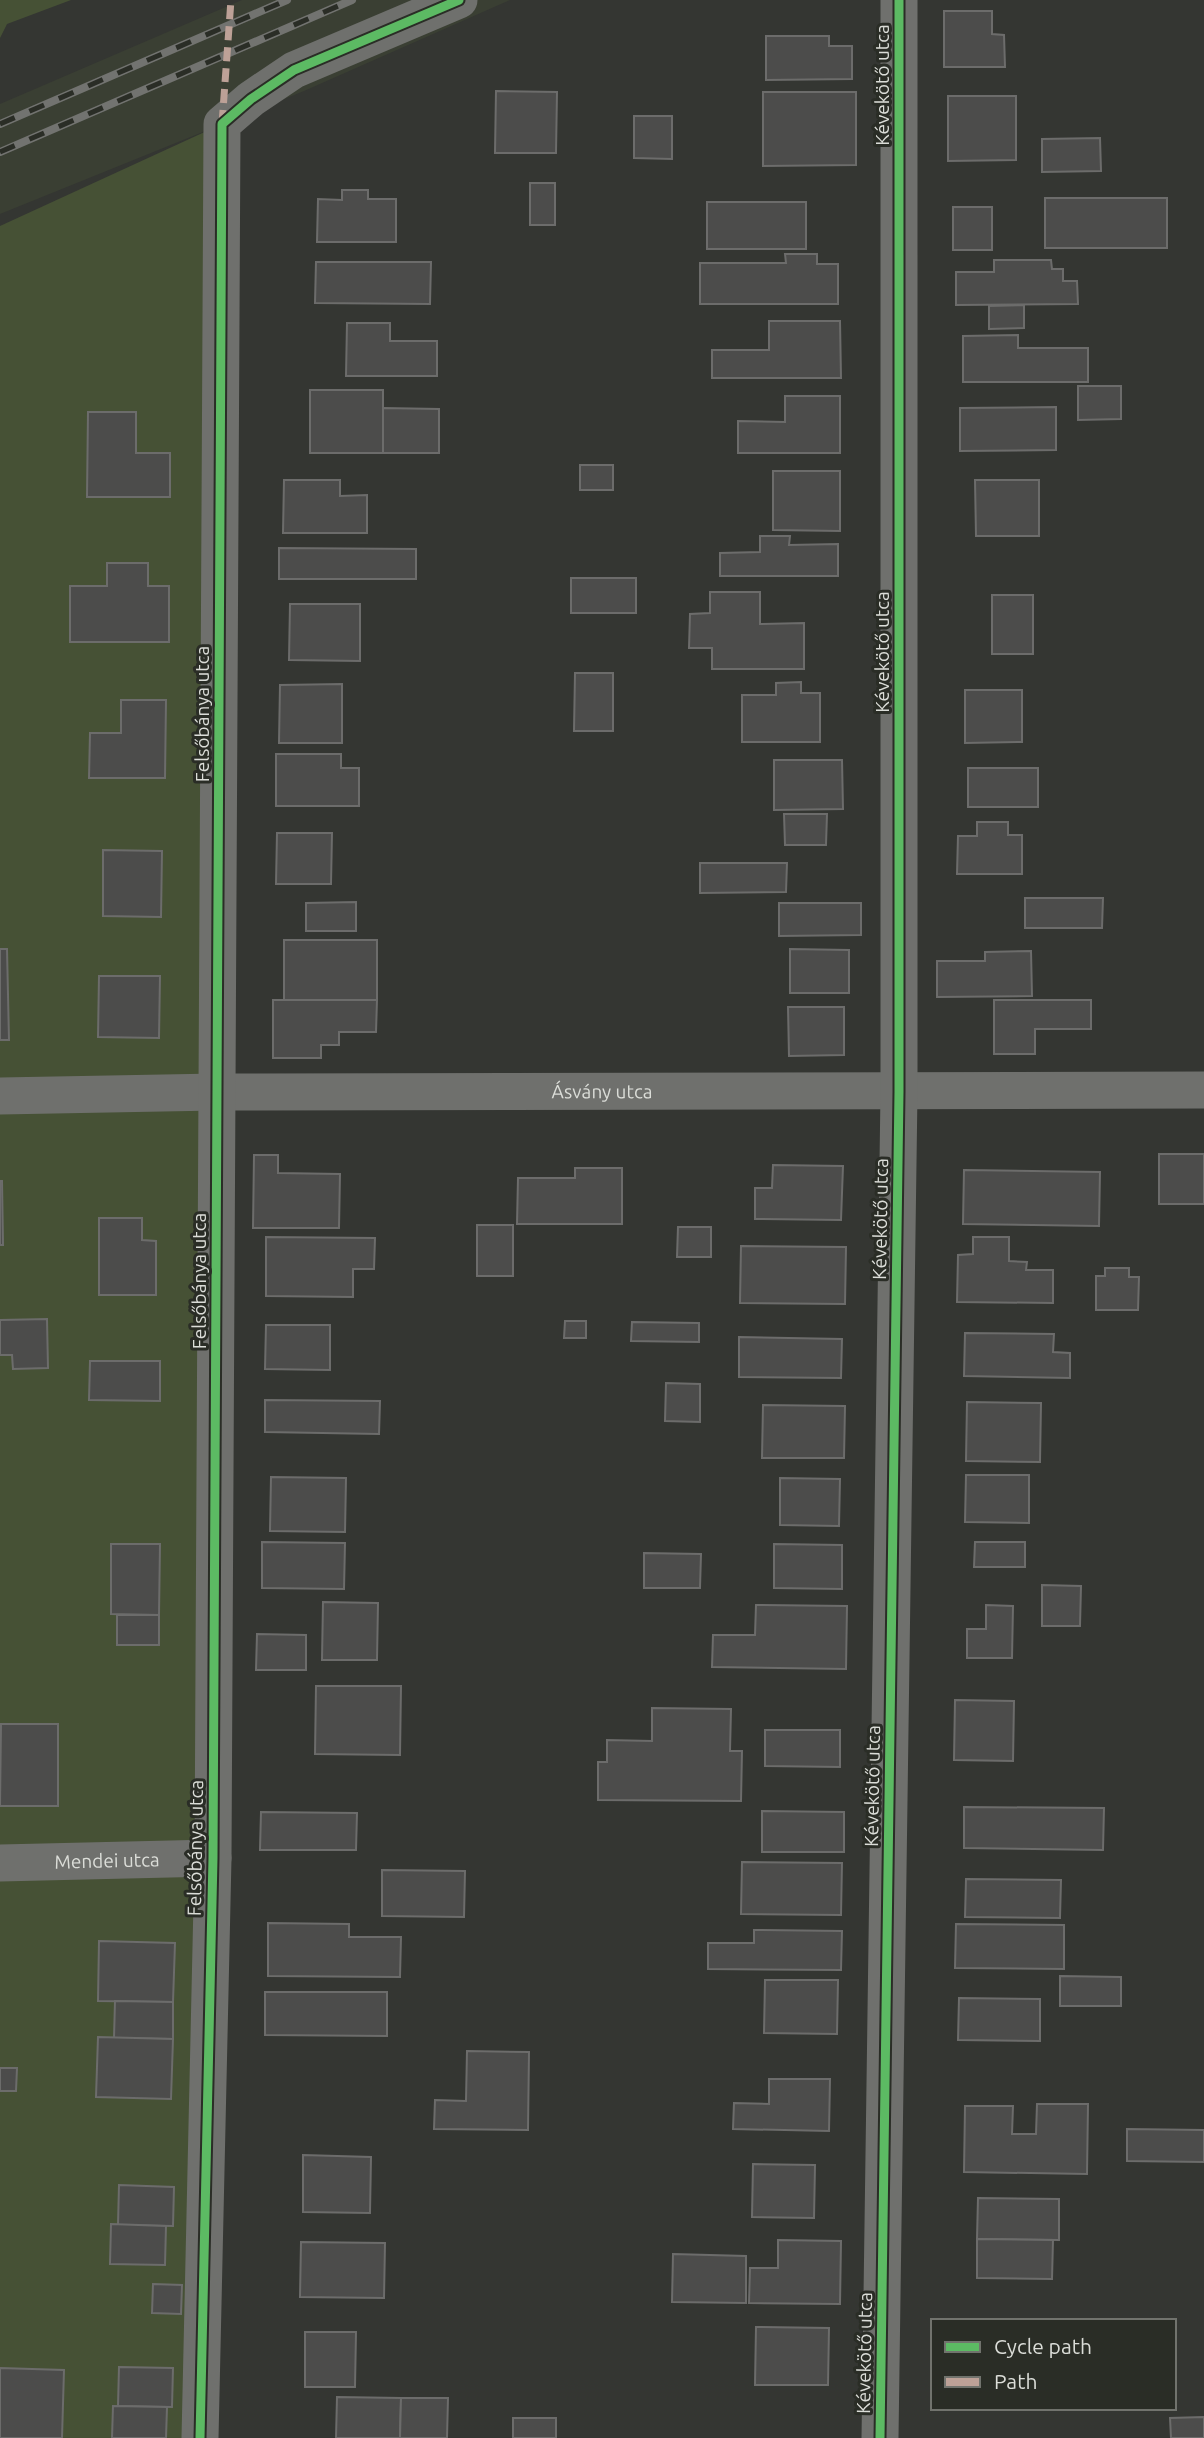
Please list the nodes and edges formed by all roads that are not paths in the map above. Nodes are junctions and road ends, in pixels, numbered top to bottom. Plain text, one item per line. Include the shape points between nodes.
1 (459, 0) edge
2 (899, 0) edge
3 (1204, 1090) edge
4 (217, 1091) junction
5 (899, 1092) junction
6 (0, 1096) edge
7 (214, 1858) junction
8 (0, 1863) edge
9 (200, 2438) edge
10 (880, 2438) edge

1 - 4 street, Felsőbánya utca via 294,70 222,124
2 - 5 street, Kévekötő utca
3 - 5 street, Ásvány utca
4 - 5 street, Ásvány utca
4 - 6 street, Ásvány utca
4 - 7 street, Felsőbánya utca
5 - 10 street, Kévekötő utca
7 - 8 street, Mendei utca
7 - 9 street, Felsőbánya utca

